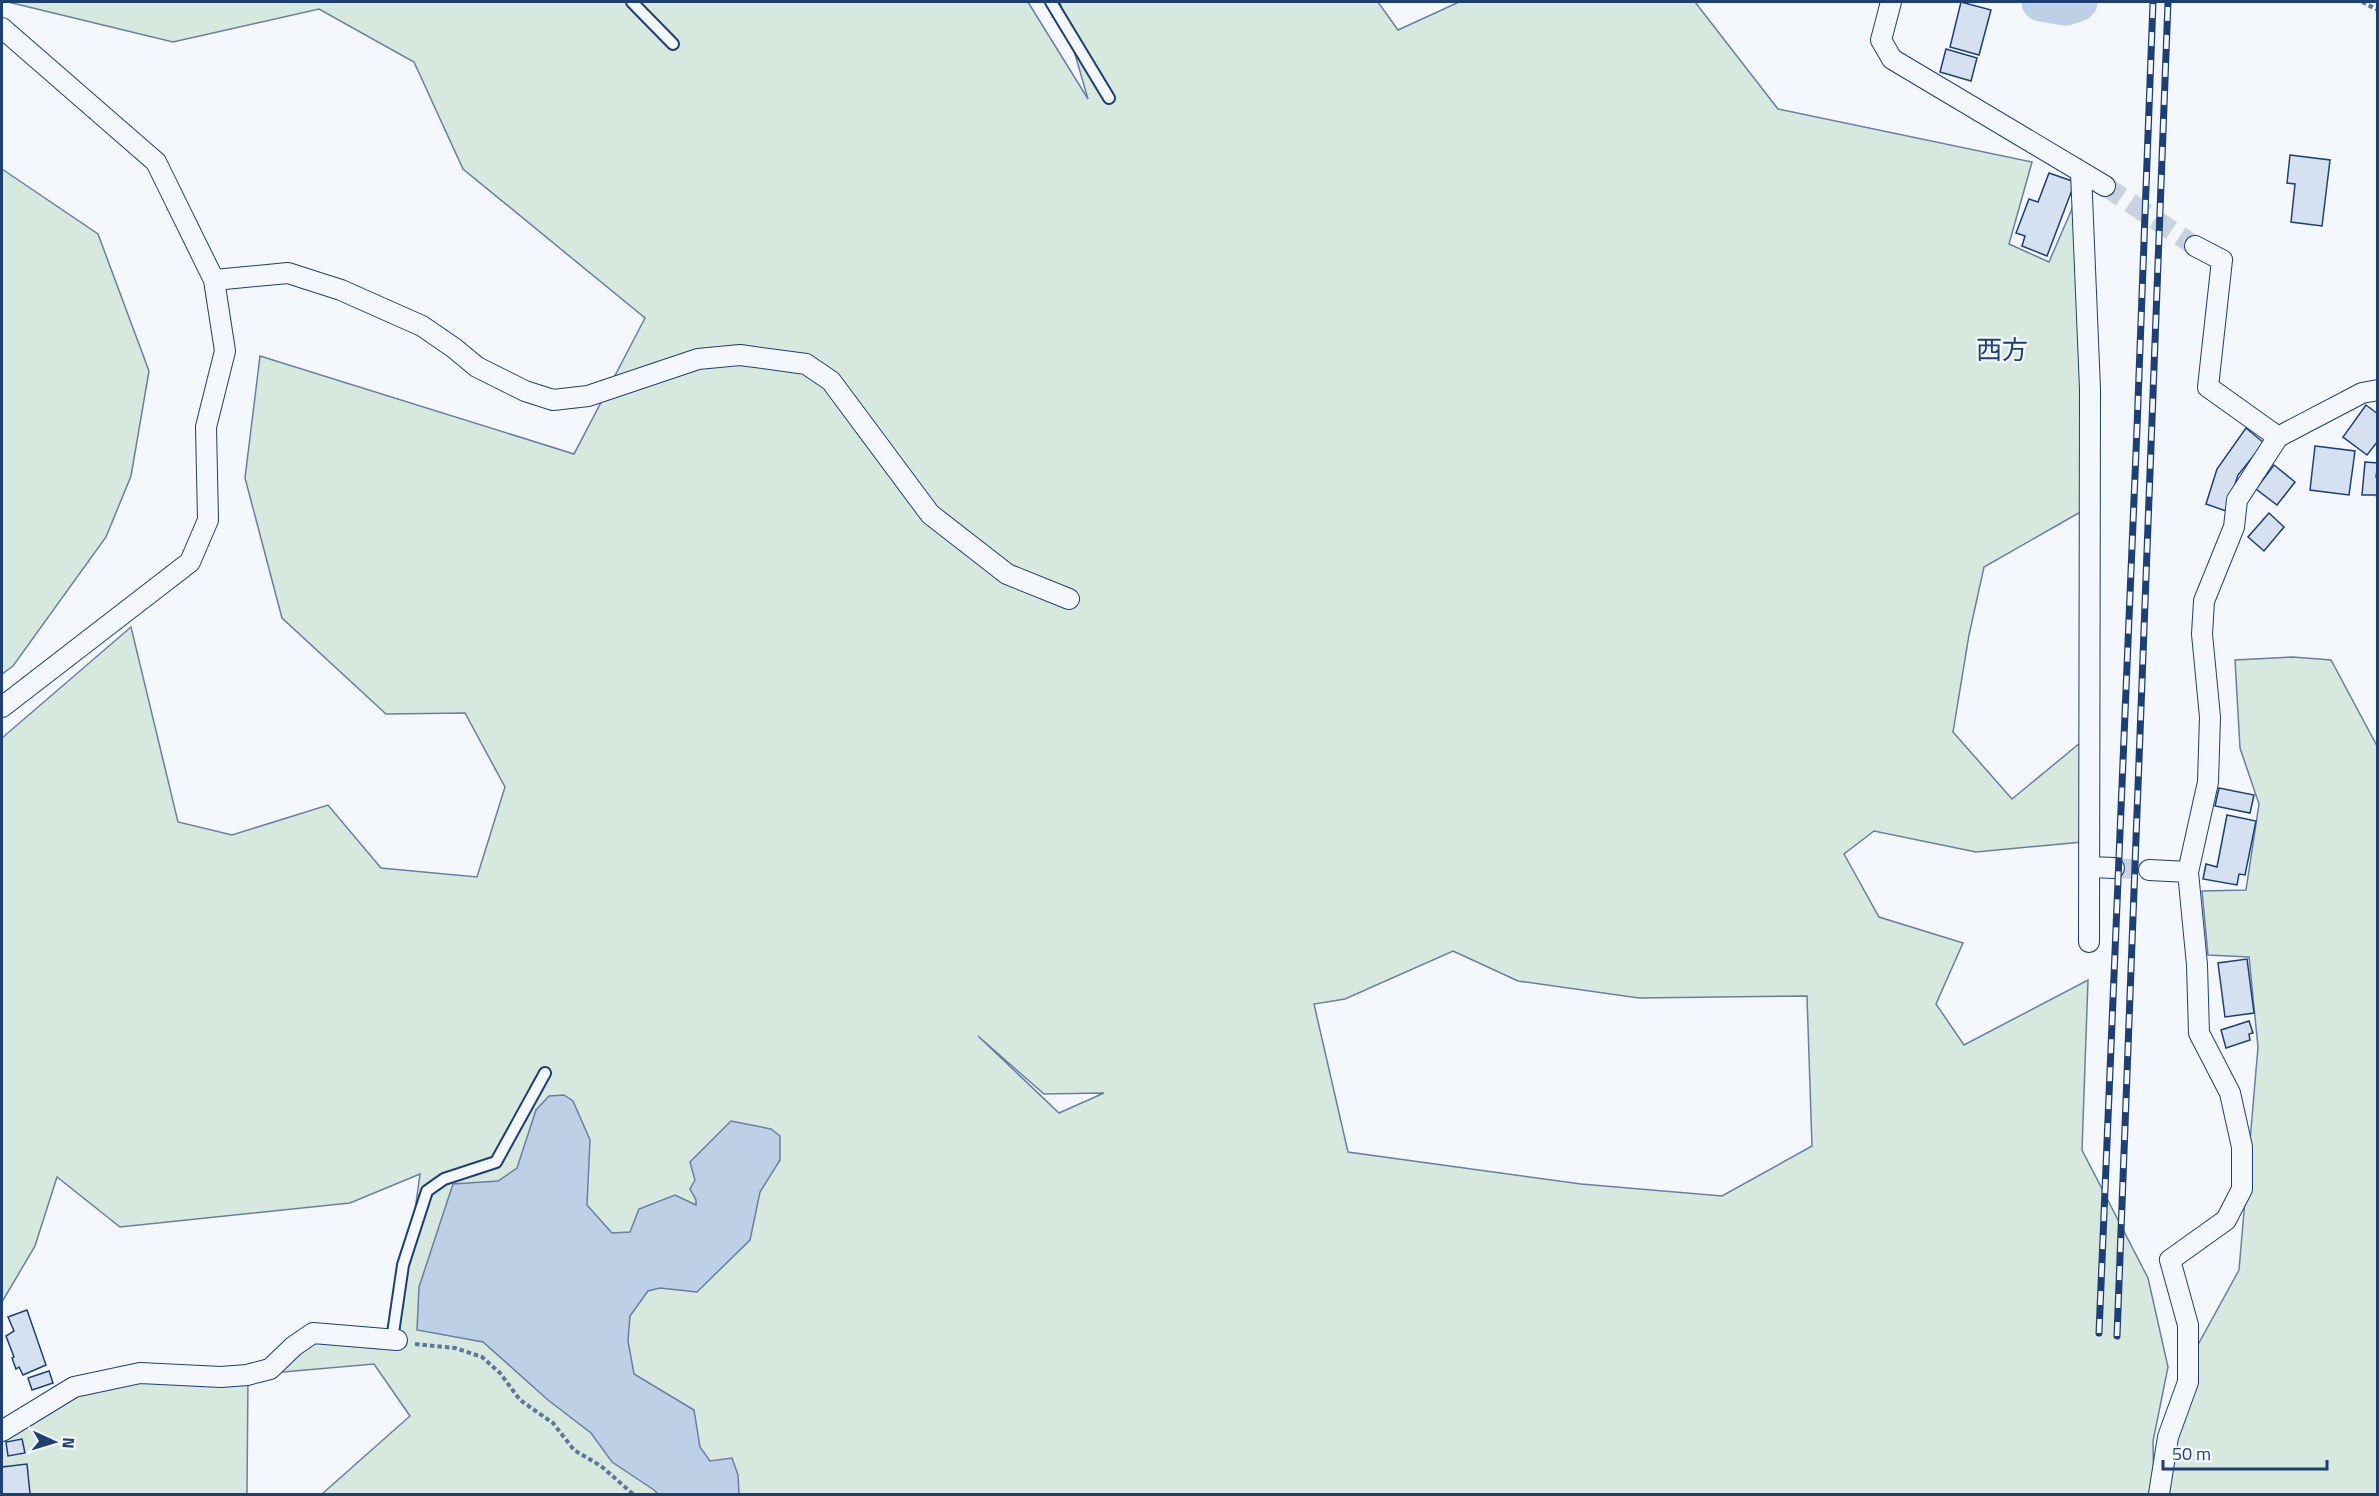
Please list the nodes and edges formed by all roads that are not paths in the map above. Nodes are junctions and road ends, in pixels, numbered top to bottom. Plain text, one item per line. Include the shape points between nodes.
1 (632, 2) edge
2 (1050, 2) edge
3 (1891, 2) edge
4 (2, 28) edge
5 (673, 44) dead end
6 (1109, 98) dead end
7 (2081, 172) junction
8 (2105, 186) tunnel mouth
9 (2195, 246) tunnel mouth
10 (214, 280) junction
11 (2378, 390) edge
12 (2278, 437) junction
13 (1069, 599) dead end
14 (2, 707) edge
15 (2091, 867) junction
16 (2114, 868) tunnel mouth
17 (2149, 870) tunnel mouth
18 (2188, 872) junction
19 (2089, 942) dead end
20 (545, 1073) dead end
21 (394, 1340) joint
22 (2, 1431) edge
23 (2168, 1437) junction
24 (2159, 1494) edge
25 (2166, 1494) edge

1 - 5 lane
2 - 6 lane
3 - 7 street via 1881,40 1892,59
4 - 10 street via 156,162
7 - 8 street
7 - 15 street via 2090,390
9 - 12 street via 2222,260 2208,387
10 - 13 street via 288,273 341,291 422,326 477,367 553,400 588,396 698,359 740,355 806,364 831,381 930,514 1007,574
10 - 14 street via 225,351 206,427 208,520 190,561
11 - 12 street via 2362,393
12 - 18 street via 2237,500 2234,527 2204,601 2202,634 2210,717 2208,782
15 - 16 street
15 - 19 street
17 - 18 street
18 - 23 street via 2199,1033 2230,1093 2242,1147 2242,1189 2226,1220 2170,1260 2188,1325 2188,1382
20 - 21 lane via 496,1162 444,1179 427,1191 403,1265
21 - 22 street via 314,1333 270,1369 248,1375 140,1373 74,1387
23 - 24 street
23 - 25 lane

